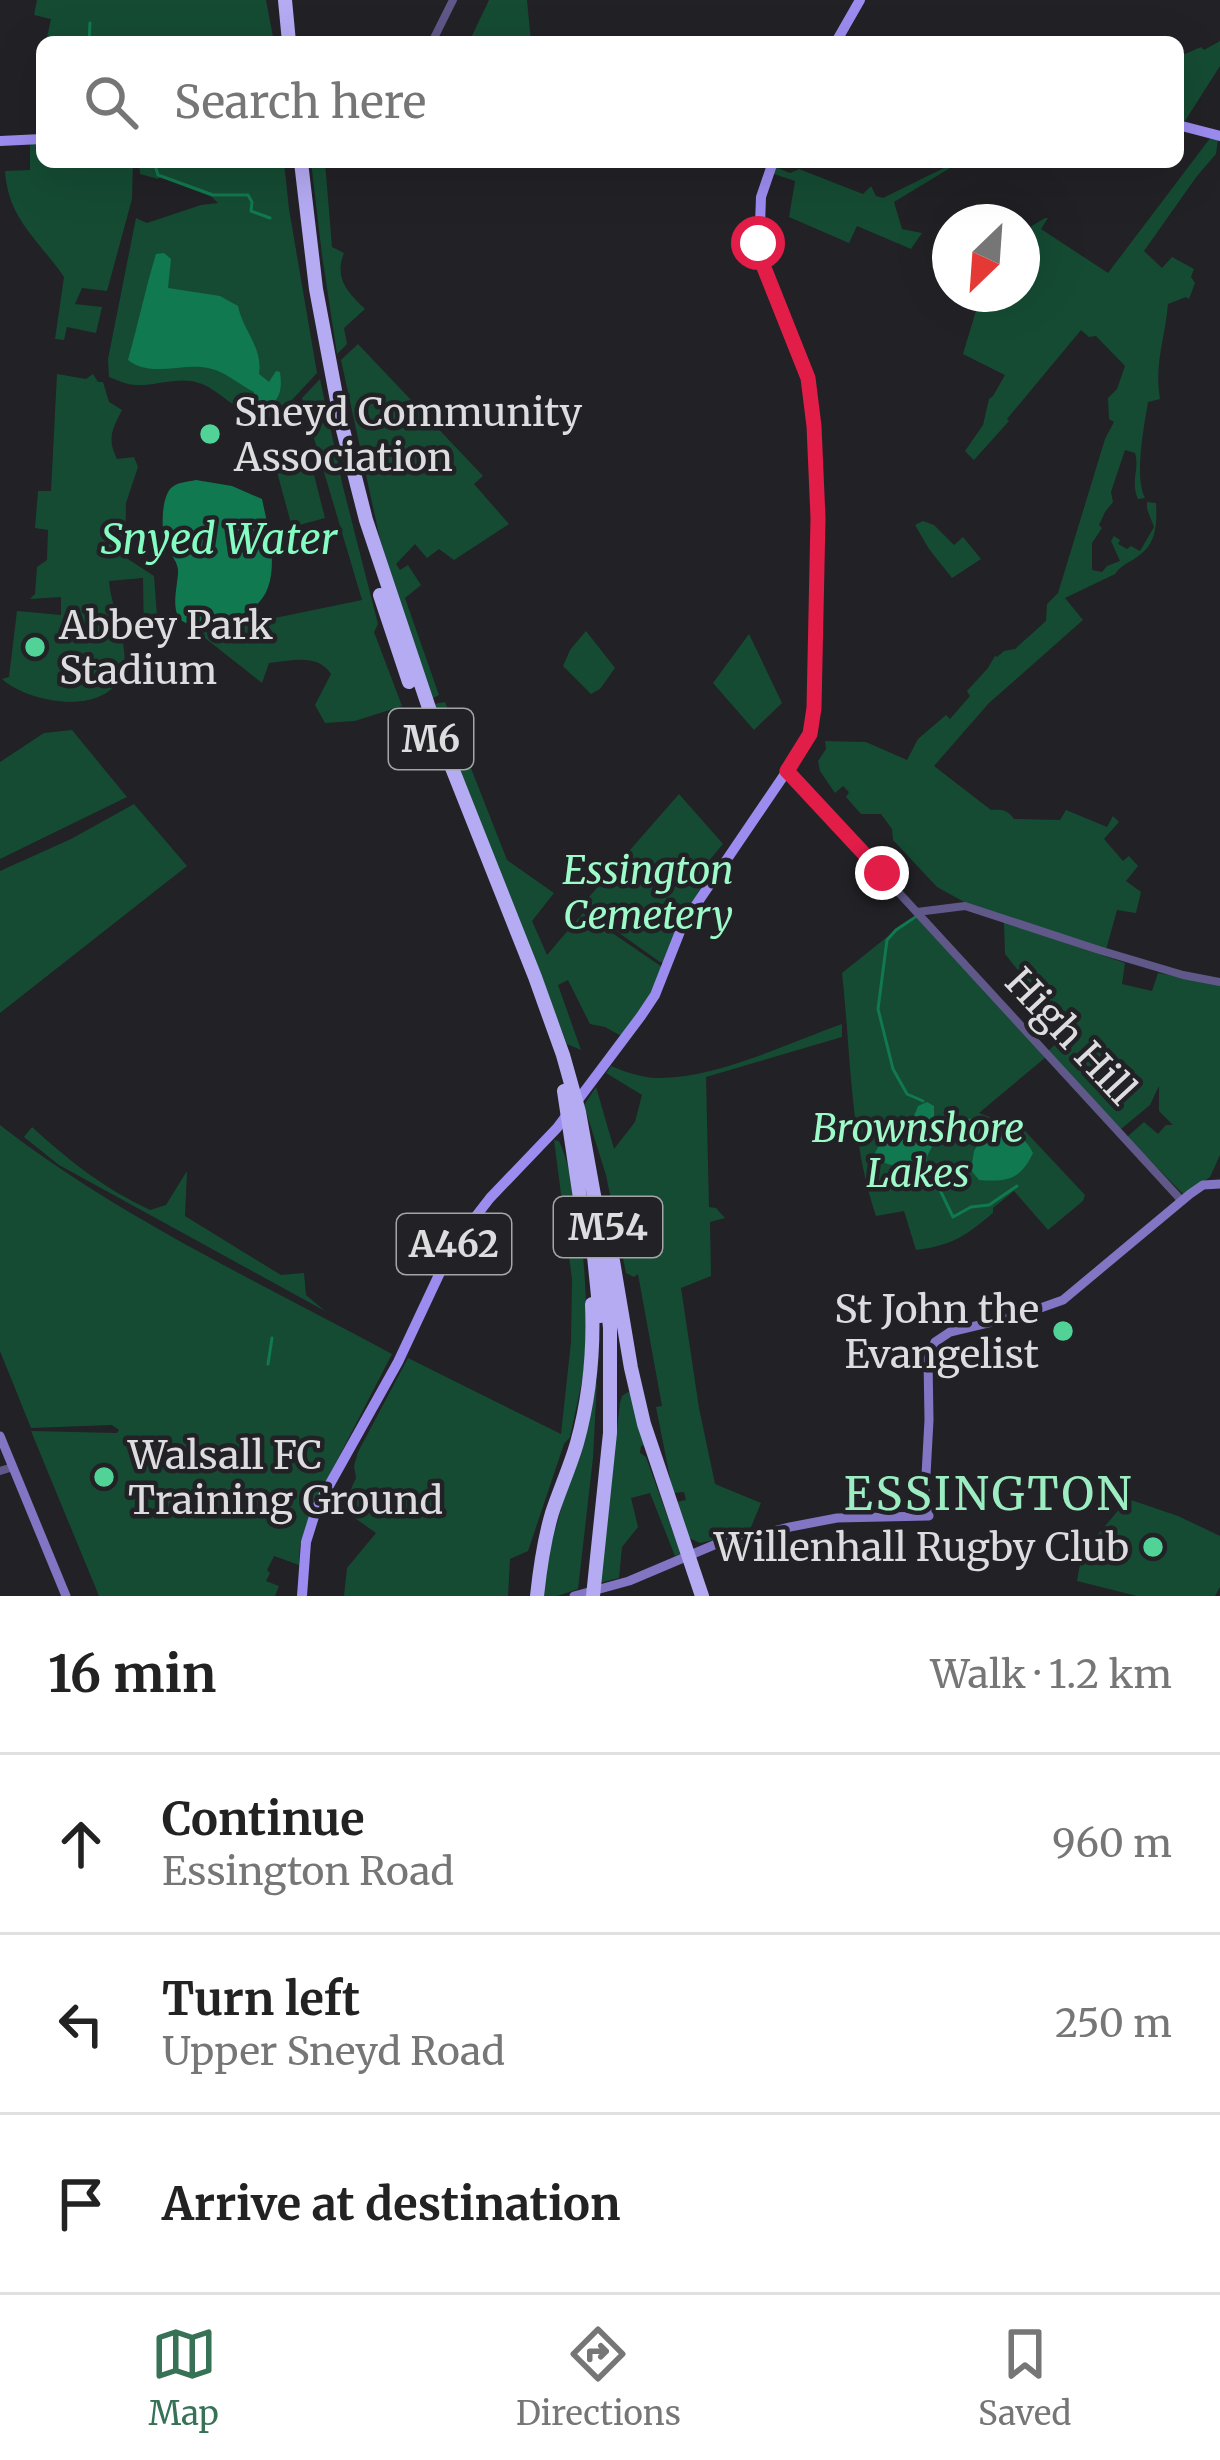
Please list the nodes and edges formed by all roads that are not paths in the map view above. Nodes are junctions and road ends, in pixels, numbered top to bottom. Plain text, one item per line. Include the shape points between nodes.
1 (281, 0) edge
2 (453, 0) edge
3 (860, 0) edge
4 (280, 36) edge
5 (288, 36) edge
6 (435, 36) edge
7 (841, 36) edge
8 (1184, 127) edge
9 (1220, 136) edge
10 (36, 139) edge
11 (0, 141) edge
12 (298, 168) edge
13 (771, 168) edge
14 (326, 367) junction
15 (787, 771) junction
16 (917, 912) junction
17 (1220, 982) edge
18 (567, 1070) junction
19 (564, 1090) junction
20 (1220, 1184) edge
21 (1182, 1201) junction
22 (598, 1213) junction
23 (597, 1281) junction
24 (623, 1321) junction
25 (591, 1366) junction
26 (0, 1436) edge
27 (13, 1467) junction
28 (0, 1472) edge
29 (66, 1596) edge
30 (302, 1596) edge
31 (537, 1596) edge
32 (574, 1596) edge
33 (588, 1596) edge
34 (702, 1596) edge

1 - 4 highway
1 - 5 highway
2 - 6 street
3 - 7 main road
8 - 9 main road
10 - 11 main road
12 - 14 highway, M6
13 - 15 main road, A462 via 759,252 808,378 818,499 814,708 810,734
14 - 18 highway, M6 via 398,621
14 - 19 highway, M6 via 358,522 390,626
15 - 16 street, High Hill
15 - 30 main road, A462 via 683,924 655,995 557,1128 452,1247 317,1508
16 - 17 street via 964,906
16 - 21 street, High Hill
18 - 22 highway, M6
18 - 24 highway, M54 via 592,1144
19 - 23 highway, M6
19 - 25 highway, M54 via 587,1246
20 - 21 main road
21 - 32 main road via 1063,1300 940,1336 928,1353 929,1516 823,1520 714,1545
22 - 24 highway
22 - 33 highway, M6 via 611,1382
23 - 25 highway
23 - 33 highway, M6 via 602,1382
24 - 34 highway, M54 via 644,1424
25 - 31 highway, M54
26 - 27 main road
27 - 28 street
27 - 29 main road

